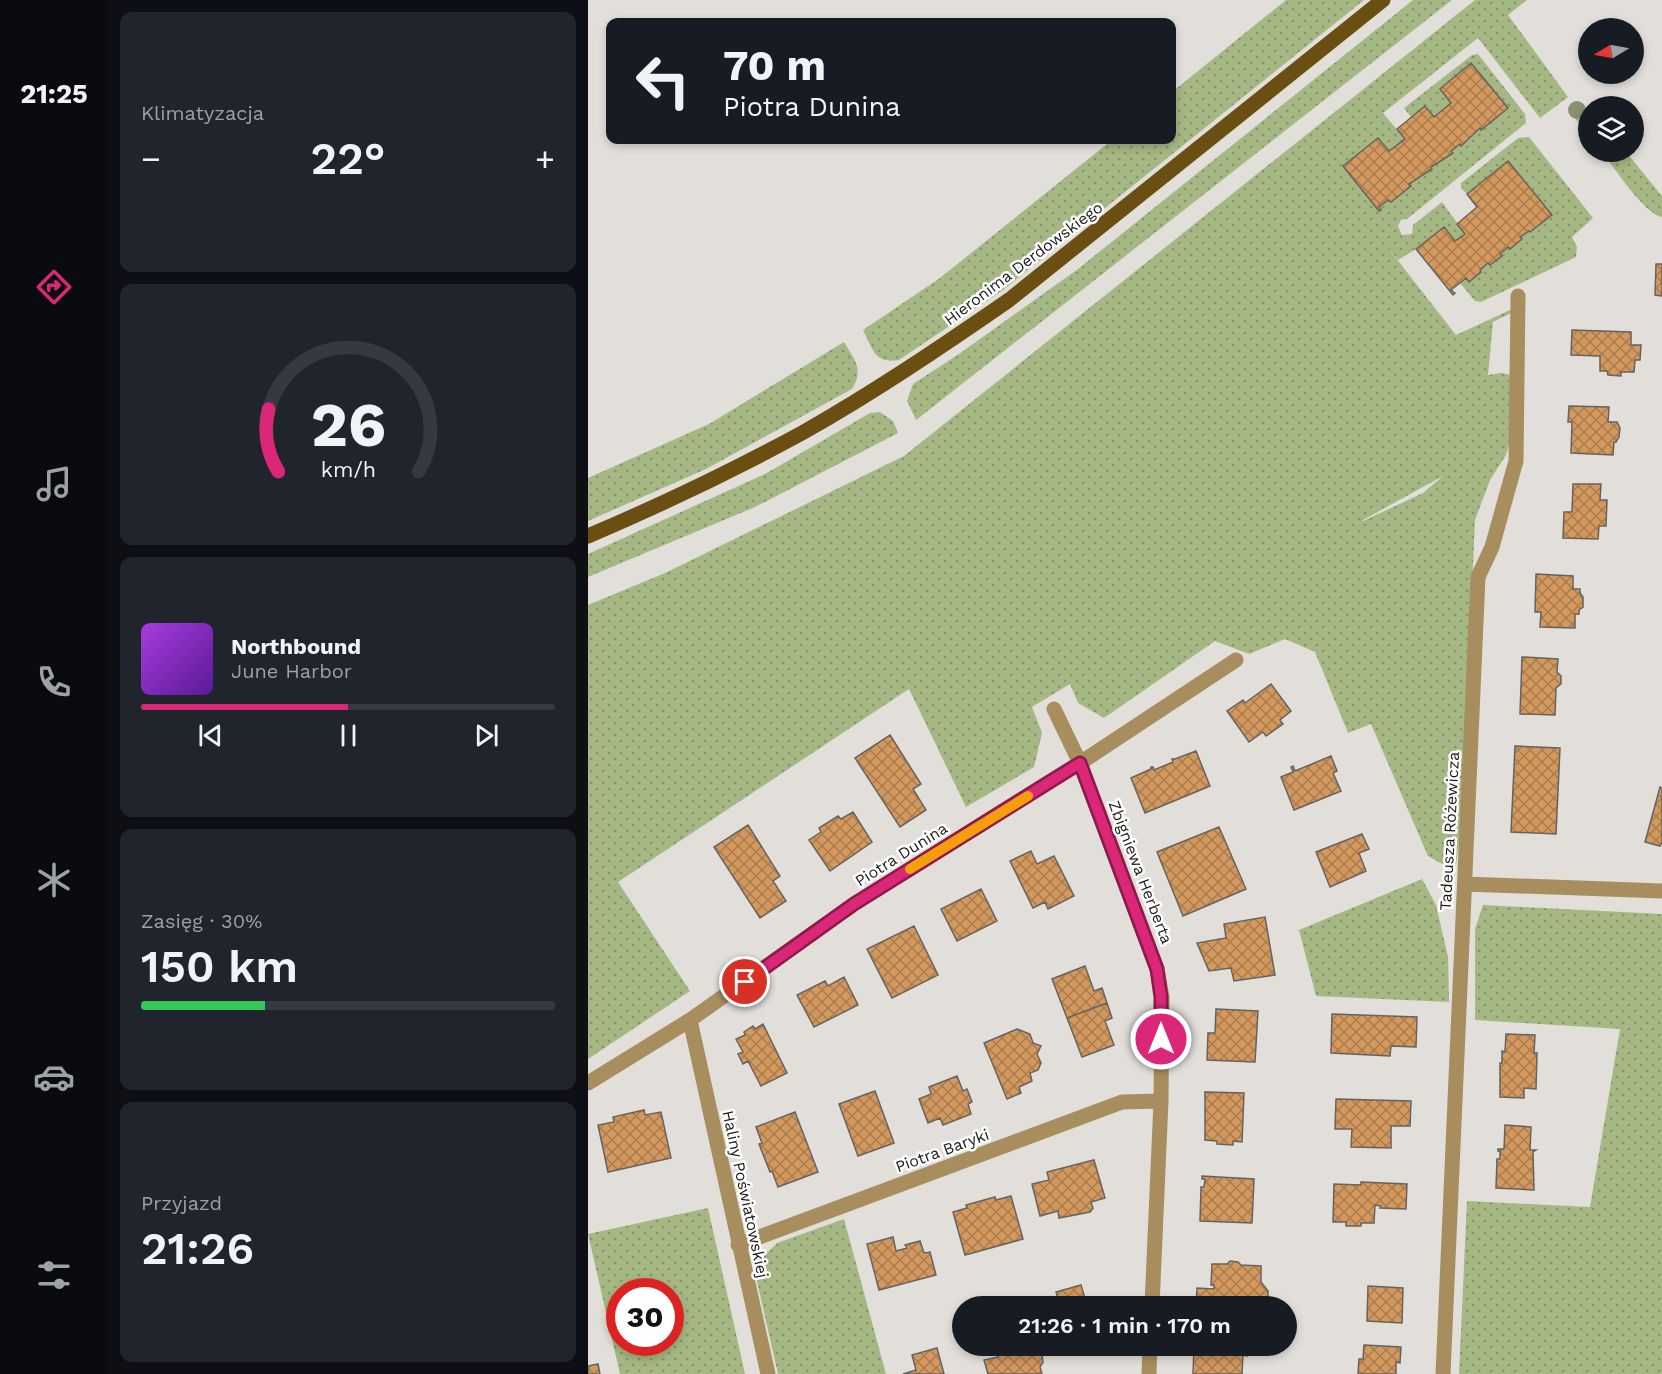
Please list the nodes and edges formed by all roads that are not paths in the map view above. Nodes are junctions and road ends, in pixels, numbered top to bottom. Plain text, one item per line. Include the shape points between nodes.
1 (1383, 0) edge
2 (1518, 296) dead end
3 (588, 536) edge
4 (1236, 660) dead end
5 (1054, 709) dead end
6 (1080, 763) junction
7 (1465, 884) junction
8 (1662, 891) edge
9 (690, 1020) junction
10 (588, 1083) edge
11 (1161, 1101) junction
12 (738, 1245) junction
13 (1152, 1296) edge
14 (1150, 1356) edge
15 (768, 1374) edge
16 (1149, 1374) edge
17 (1443, 1374) edge

1 - 3 main road, Hieronima Derdowskiego via 1009,300 943,345 803,432 714,479
2 - 7 street, Tadeusza Różewicza via 1516,462 1492,546 1478,576
4 - 6 street, Piotra Dunina
5 - 6 street, Zbigniewa Herberta
6 - 9 street, Piotra Dunina via 854,904
6 - 11 street, Zbigniewa Herberta via 1157,969 1161,997
7 - 8 street
7 - 17 street, Tadeusza Różewicza
9 - 10 street, Piotra Dunina
9 - 12 street, Haliny Poświatowskiej
11 - 12 street, Piotra Baryki via 1122,1102
11 - 13 street, Zbigniewa Herberta
12 - 15 street, Haliny Poświatowskiej
14 - 16 street

